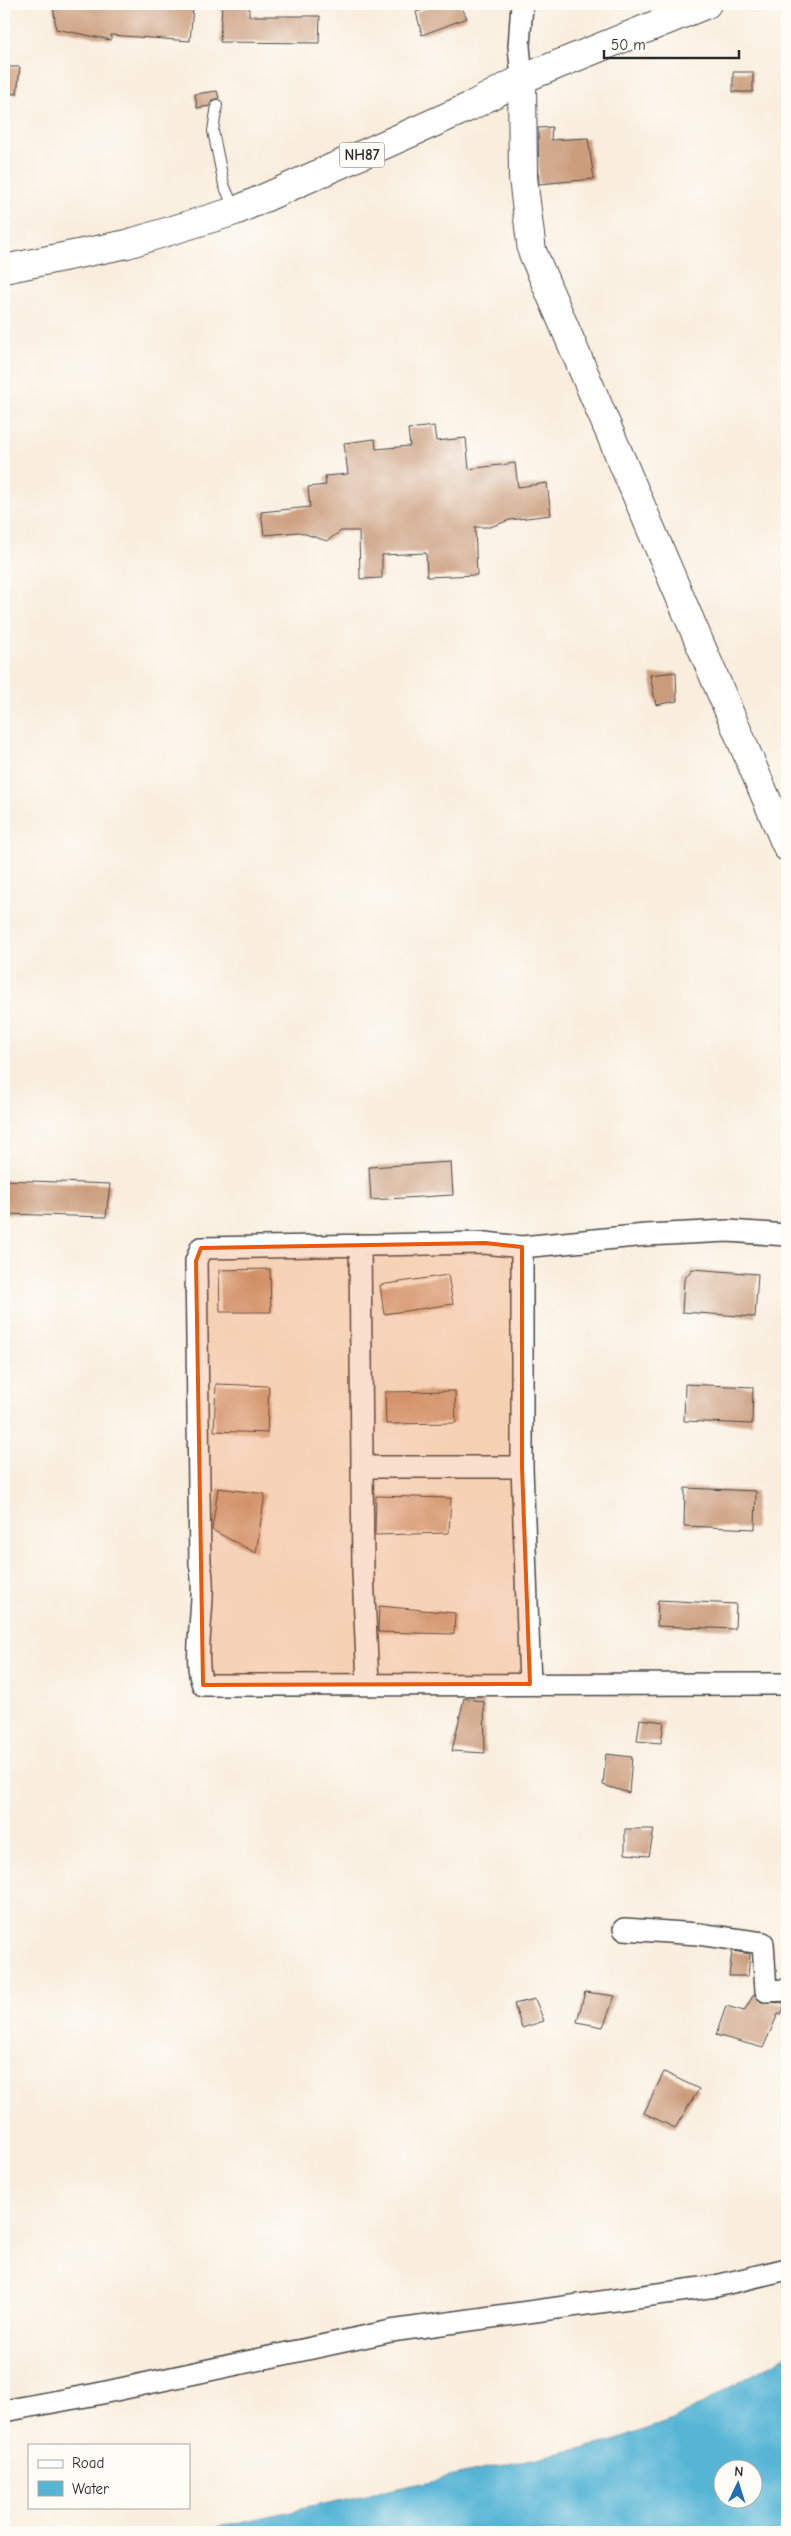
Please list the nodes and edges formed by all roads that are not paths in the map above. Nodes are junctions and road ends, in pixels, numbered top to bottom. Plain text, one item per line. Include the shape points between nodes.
1 (522, 4) edge
2 (707, 4) edge
3 (522, 79) junction
4 (217, 105) dead end
5 (235, 210) junction
6 (4, 269) edge
7 (787, 847) edge
8 (787, 1235) edge
9 (360, 1245) junction
10 (522, 1247) junction
11 (364, 1467) junction
12 (522, 1467) junction
13 (368, 1684) junction
14 (530, 1684) junction
15 (787, 1684) edge
16 (624, 1929) dead end
17 (787, 1990) edge
18 (787, 2269) edge
19 (4, 2410) edge

1 - 3 street via 519,46
2 - 3 main road, NH87
3 - 5 main road, NH87 via 469,107
3 - 7 main road via 523,178 532,251
4 - 5 lane via 213,131 224,186
5 - 6 main road, NH87 via 127,244
8 - 10 street via 719,1232 646,1235
9 - 10 street via 485,1243
9 - 11 street
9 - 13 street via 201,1248 196,1261 200,1564 204,1580 200,1665 203,1685
10 - 12 street
11 - 12 street
11 - 13 street via 363,1572
12 - 14 street
13 - 14 street
14 - 15 street
16 - 17 street via 762,1943 766,1990
18 - 19 street via 716,2286 391,2331 97,2394

